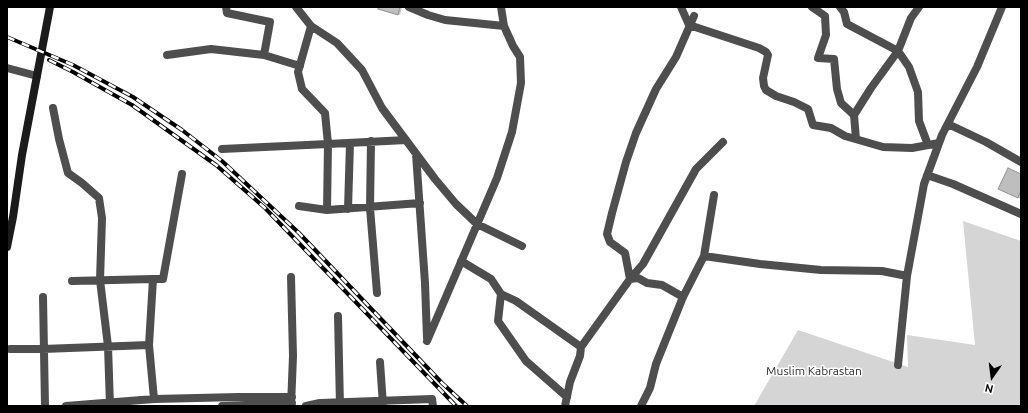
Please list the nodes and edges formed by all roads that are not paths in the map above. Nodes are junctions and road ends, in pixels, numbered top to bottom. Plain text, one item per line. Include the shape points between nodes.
1 (50, 7) edge
2 (226, 7) edge
3 (296, 7) edge
4 (410, 7) edge
5 (502, 7) edge
6 (681, 7) edge
7 (812, 7) edge
8 (840, 7) edge
9 (919, 7) edge
10 (1002, 7) edge
11 (694, 16) dead end
12 (689, 25) junction
13 (311, 26) junction
14 (504, 26) junction
15 (898, 51) junction
16 (167, 55) dead end
17 (264, 55) junction
18 (300, 66) junction
19 (7, 68) edge
20 (37, 76) junction
21 (53, 108) dead end
22 (854, 115) junction
23 (948, 124) junction
24 (856, 139) junction
25 (406, 140) junction
26 (371, 142) junction
27 (723, 142) dead end
28 (350, 143) junction
29 (939, 143) junction
30 (328, 144) junction
31 (928, 145) junction
32 (222, 149) dead end
33 (416, 153) junction
34 (1021, 162) edge
35 (182, 174) dead end
36 (927, 175) junction
37 (714, 194) dead end
38 (420, 203) junction
39 (299, 206) dead end
40 (370, 208) junction
41 (348, 209) junction
42 (327, 210) junction
43 (1021, 213) edge
44 (477, 224) junction
45 (9, 230) edge
46 (7, 246) edge
47 (522, 246) dead end
48 (704, 256) junction
49 (461, 261) junction
50 (908, 276) junction
51 (291, 277) dead end
52 (630, 278) junction
53 (153, 279) junction
54 (72, 280) dead end
55 (100, 280) junction
56 (377, 293) dead end
57 (501, 294) junction
58 (43, 297) dead end
59 (683, 297) junction
60 (338, 316) dead end
61 (150, 344) junction
62 (108, 346) junction
63 (581, 347) junction
64 (10, 349) dead end
65 (43, 349) junction
66 (380, 362) dead end
67 (898, 365) dead end
68 (567, 397) junction
69 (154, 400) junction
70 (292, 402) edge
71 (383, 404) edge
72 (111, 405) edge
73 (340, 405) edge
74 (45, 406) edge
75 (66, 406) edge
76 (222, 406) edge
77 (306, 406) edge
78 (433, 406) edge
79 (565, 406) edge
80 (641, 406) edge

1 - 20 street
2 - 17 street via 227,13 270,22
3 - 13 street
4 - 14 street via 445,20
5 - 14 street
6 - 12 street
7 - 22 street via 825,16 826,35 818,58 834,59 841,103
8 - 15 street via 847,24
9 - 15 street
10 - 23 street via 977,67
11 - 12 street
12 - 24 street via 763,50 768,55 763,78 766,90 808,109 813,125 831,128
12 - 52 street via 676,57 656,89 636,133 607,234 610,242 625,253
13 - 18 street
13 - 25 street via 337,43 362,70 382,108
14 - 44 street via 520,57 521,83 512,132
15 - 22 street
15 - 31 street via 909,67 918,92 919,121
16 - 17 street via 212,49
17 - 18 street
18 - 30 street via 298,72 302,89 325,113
19 - 20 street
20 - 45 street
21 - 55 street via 68,174 100,198
22 - 24 street
23 - 29 street
23 - 34 street
24 - 31 street via 883,147 912,148
25 - 26 street
25 - 33 street
26 - 28 street
26 - 40 street
27 - 52 street via 696,168 643,264
28 - 30 street
28 - 41 street
29 - 31 street
29 - 36 street
30 - 32 street
30 - 42 street
33 - 38 street
33 - 44 street via 456,204
35 - 53 street via 163,279
36 - 43 street
36 - 50 street
37 - 48 street
38 - 40 street
38 - 49 street via 427,341
39 - 42 street
40 - 41 street
40 - 56 street
41 - 42 street
44 - 47 street
44 - 49 street
45 - 46 street
48 - 50 street via 760,264 822,270 882,271
48 - 59 street
49 - 57 street via 491,279
50 - 67 street
51 - 70 street
52 - 59 street via 662,285
52 - 63 street
53 - 55 street
53 - 61 street
54 - 55 street
55 - 62 street
57 - 63 street via 516,301
57 - 68 street via 498,321 526,360
58 - 65 street
59 - 80 street
60 - 73 street
61 - 62 street
61 - 69 street
62 - 65 street
62 - 72 street
63 - 68 street
64 - 65 street
65 - 74 street
66 - 71 street
68 - 79 street
69 - 70 street via 239,396
69 - 72 street
70 - 76 street
71 - 73 street
71 - 78 street via 432,399
72 - 75 street
73 - 77 street via 320,403

